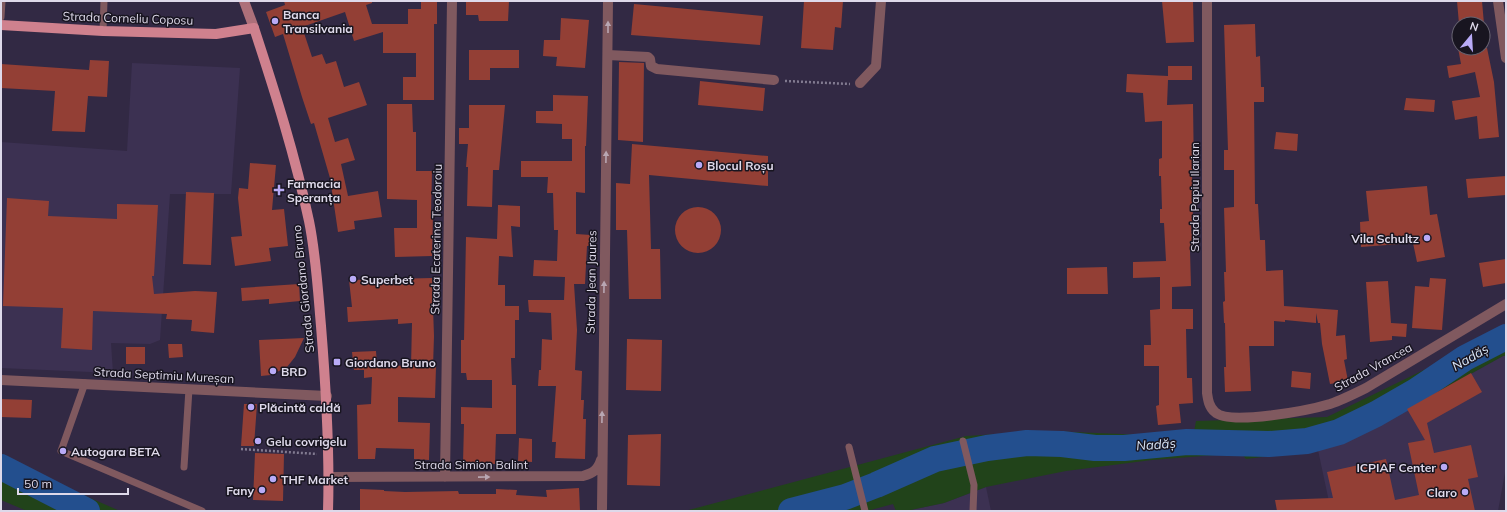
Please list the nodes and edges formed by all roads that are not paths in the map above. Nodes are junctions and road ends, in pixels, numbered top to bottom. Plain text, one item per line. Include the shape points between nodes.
1 (2, 1) edge
2 (104, 1) edge
3 (244, 1) edge
4 (452, 1) edge
5 (608, 1) edge
6 (881, 1) edge
7 (1207, 1) edge
8 (1498, 1) edge
9 (1, 17) edge
10 (1, 25) edge
11 (254, 28) junction
12 (103, 31) junction
13 (608, 55) junction
14 (1506, 58) edge
15 (774, 80) road end
16 (860, 83) road end
17 (1506, 304) edge
18 (1, 380) edge
19 (85, 383) junction
20 (189, 389) junction
21 (1207, 393) joint
22 (326, 396) junction
23 (963, 440) dead end
24 (849, 447) dead end
25 (602, 456) junction
26 (184, 467) dead end
27 (445, 477) junction
28 (329, 478) junction
29 (602, 509) dead end
30 (202, 511) edge
31 (328, 511) edge
32 (865, 511) edge
33 (973, 511) edge

1 - 9 lane
2 - 12 lane
3 - 11 main road, Strada Giordano Bruno
4 - 27 street, Strada Ecaterina Teodoroiu
13 -> 5 street, Strada Jean Jaures
6 - 16 street via 876,66
7 - 21 street, Strada Papiu Ilarian
8 - 14 street
10 - 12 main road, Strada Corneliu Coposu
11 - 12 main road, Strada Corneliu Coposu via 216,34
11 - 22 main road, Strada Giordano Bruno via 280,107 309,221 316,272
13 - 15 street via 648,57 651,66 657,69
25 -> 13 street, Strada Jean Jaures
17 - 21 street, Strada Vrancea via 1366,388 1329,404 1288,414 1228,418 1216,413 1209,404
18 - 19 street, Strada Septimiu Mureșan
19 - 20 street, Strada Septimiu Mureșan
19 - 30 lane via 61,451
20 - 22 street, Strada Septimiu Mureșan
20 - 26 lane
22 - 28 main road, Strada Giordano Bruno
23 - 33 lane via 974,485
24 - 32 lane
27 -> 25 street, Strada Simion Balint via 583,476 594,473
25 - 29 street, Strada Jean Jaures
27 - 28 street, Strada Simion Balint
28 - 31 main road, Strada Giordano Bruno

